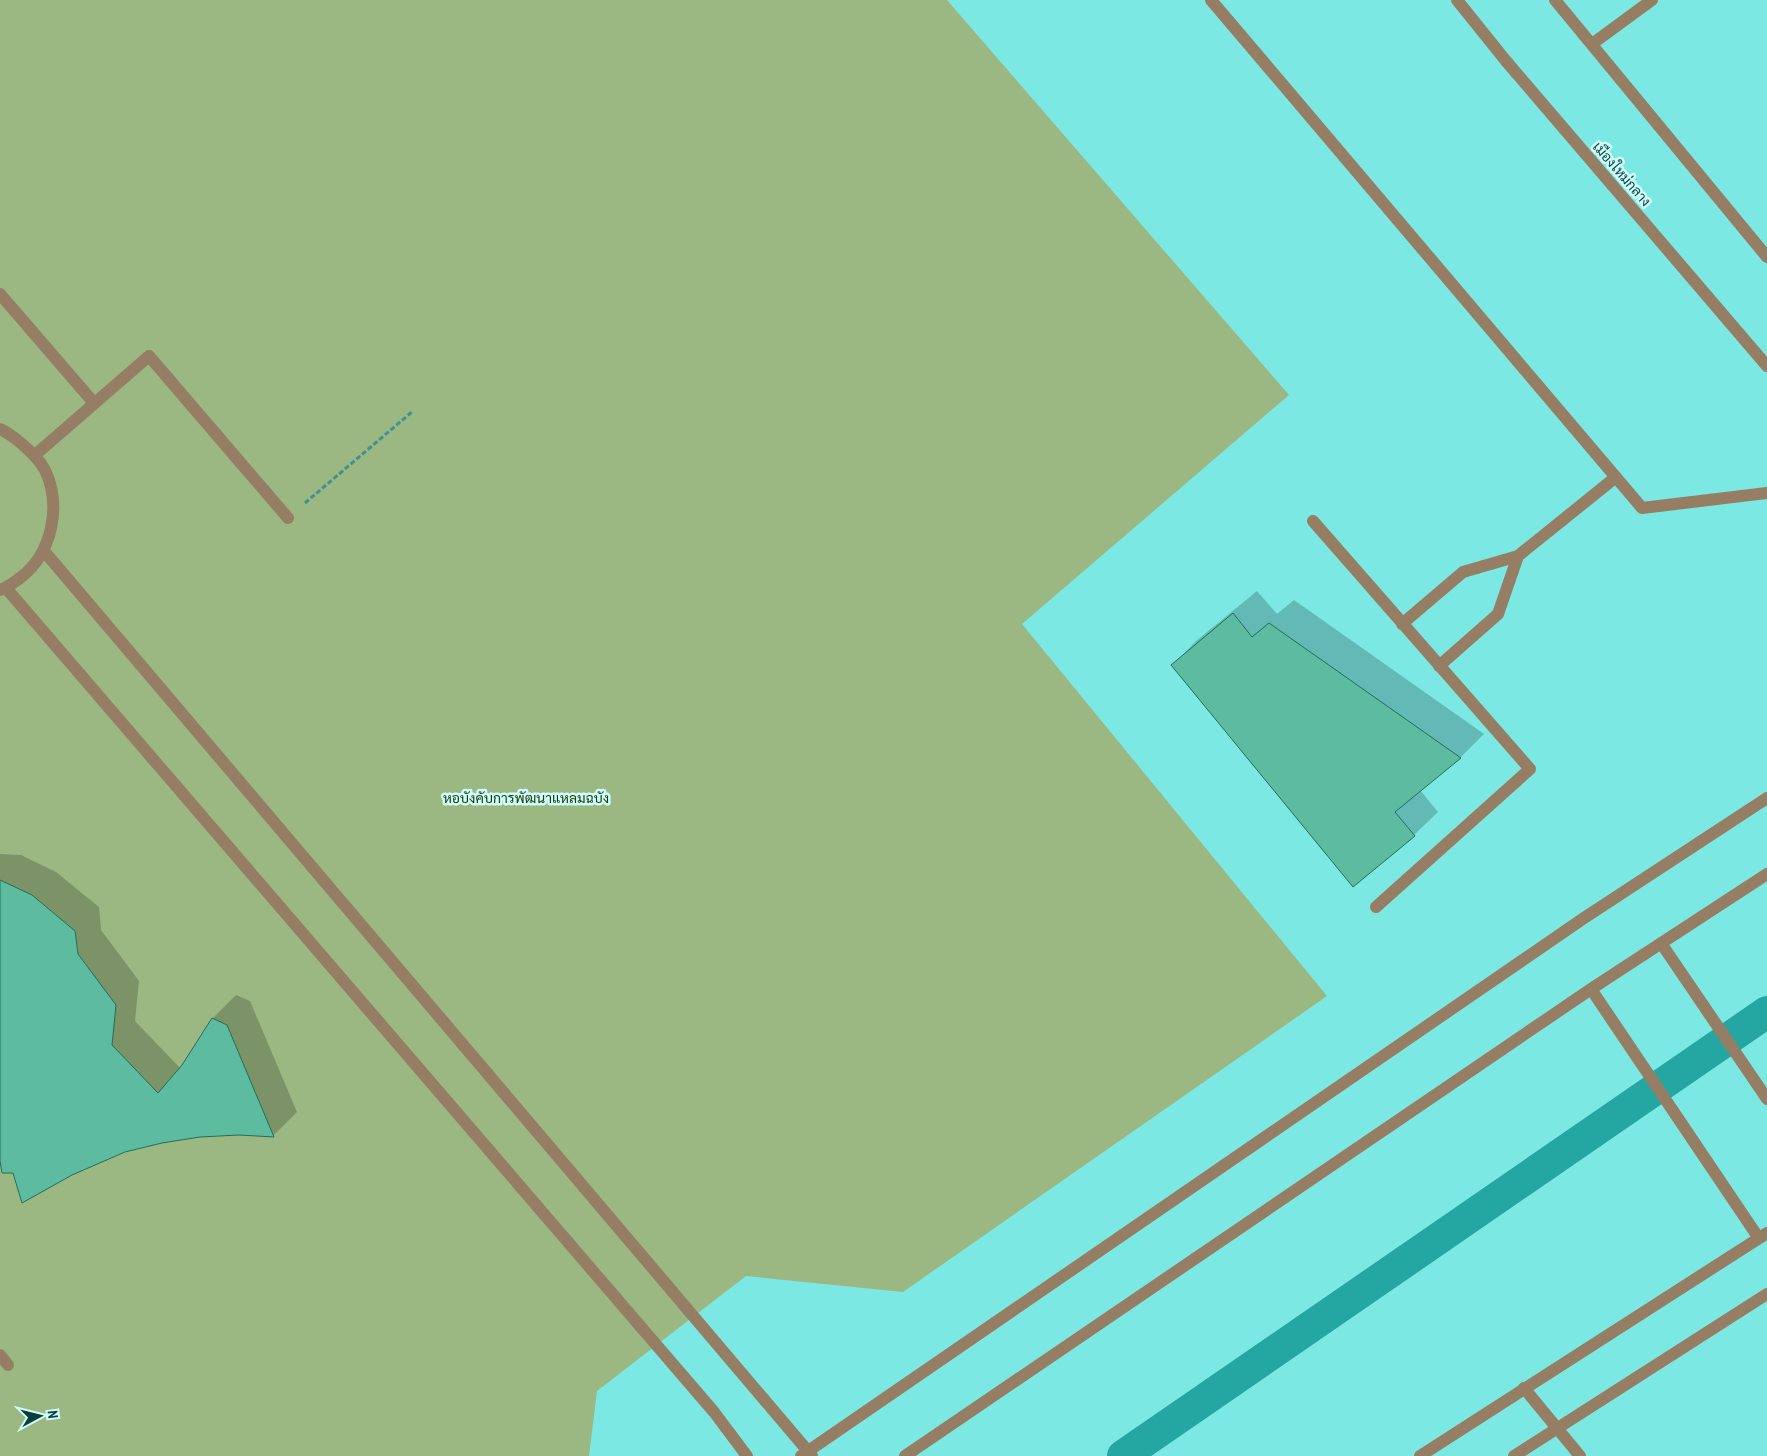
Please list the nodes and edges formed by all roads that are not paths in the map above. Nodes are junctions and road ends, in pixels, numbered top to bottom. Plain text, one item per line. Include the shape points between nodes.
1 (1211, 0) edge
2 (1456, 0) edge
3 (1555, 0) edge
4 (1652, 0) edge
5 (1592, 44) junction
6 (1767, 257) edge
7 (0, 294) edge
8 (1767, 366) edge
9 (94, 403) junction
10 (0, 429) edge
11 (35, 455) junction
12 (1616, 478) junction
13 (1767, 493) edge
14 (288, 518) road end
15 (1312, 521) dead end
16 (44, 550) junction
17 (1518, 556) junction
18 (3, 589) edge
19 (1402, 624) junction
20 (1439, 666) junction
21 (1767, 798) edge
22 (1767, 874) edge
23 (1376, 907) dead end
24 (1661, 943) junction
25 (1591, 988) junction
26 (1763, 1093) edge
27 (1762, 1235) edge
28 (1767, 1294) edge
29 (1524, 1388) junction
30 (1557, 1428) junction
31 (807, 1454) edge
32 (747, 1456) edge
33 (905, 1456) edge
34 (1420, 1456) edge
35 (1514, 1456) edge
36 (1580, 1456) edge

1 - 12 street
2 - 8 street, เมืองใหม่กลาง
3 - 5 street
4 - 5 street
5 - 6 street
7 - 9 street
9 - 11 street
9 - 14 street via 149,356
10 - 11 street
11 - 16 street via 45,471 53,497 53,524
12 - 13 street via 1642,508
12 - 17 street
15 - 19 street
16 - 18 street via 28,572
16 - 31 street
17 - 19 street via 1463,572
17 - 20 street via 1498,614
18 - 32 street via 707,1404
19 - 20 street
20 - 23 street via 1530,770
21 - 31 street via 1576,924
22 - 24 street
24 - 25 street
24 - 26 street
25 - 27 street via 1695,1143
25 - 33 street
27 - 29 street
28 - 30 street
29 - 30 street
29 - 34 street
30 - 35 street
30 - 36 street

